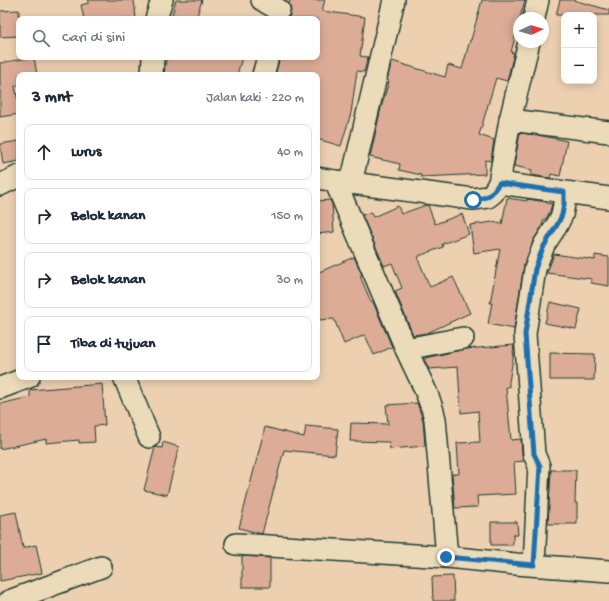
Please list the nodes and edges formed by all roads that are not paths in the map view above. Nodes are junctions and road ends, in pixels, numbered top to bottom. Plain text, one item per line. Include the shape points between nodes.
1 (162, 0) edge
2 (262, 0) edge
3 (394, 0) edge
4 (538, 0) edge
5 (280, 10) edge
6 (535, 12) edge
7 (157, 16) edge
8 (528, 48) edge
9 (153, 60) edge
10 (267, 60) edge
11 (152, 72) edge
12 (264, 72) edge
13 (510, 120) junction
14 (609, 132) edge
15 (16, 177) edge
16 (334, 181) edge
17 (499, 183) junction
18 (0, 185) edge
19 (564, 192) junction
20 (609, 198) edge
21 (463, 338) dead end
22 (406, 349) junction
23 (21, 380) edge
24 (125, 380) edge
25 (0, 388) edge
26 (149, 436) dead end
27 (236, 544) dead end
28 (446, 557) junction
29 (527, 565) junction
30 (101, 567) dead end
31 (609, 571) edge
32 (9, 601) edge

1 - 7 street
2 - 5 street
3 - 16 street
4 - 6 street
8 - 13 street
9 - 11 street
10 - 12 street
13 - 14 street
13 - 17 street
15 - 18 street
16 - 17 street via 473,200 488,197 494,193
16 - 22 street
17 - 19 street
19 - 20 street
19 - 29 street via 562,215 544,246 535,269 525,334 537,460
21 - 22 street
22 - 28 street via 435,419
23 - 25 street
24 - 26 street
27 - 28 street
28 - 29 street
29 - 31 street
30 - 32 street

